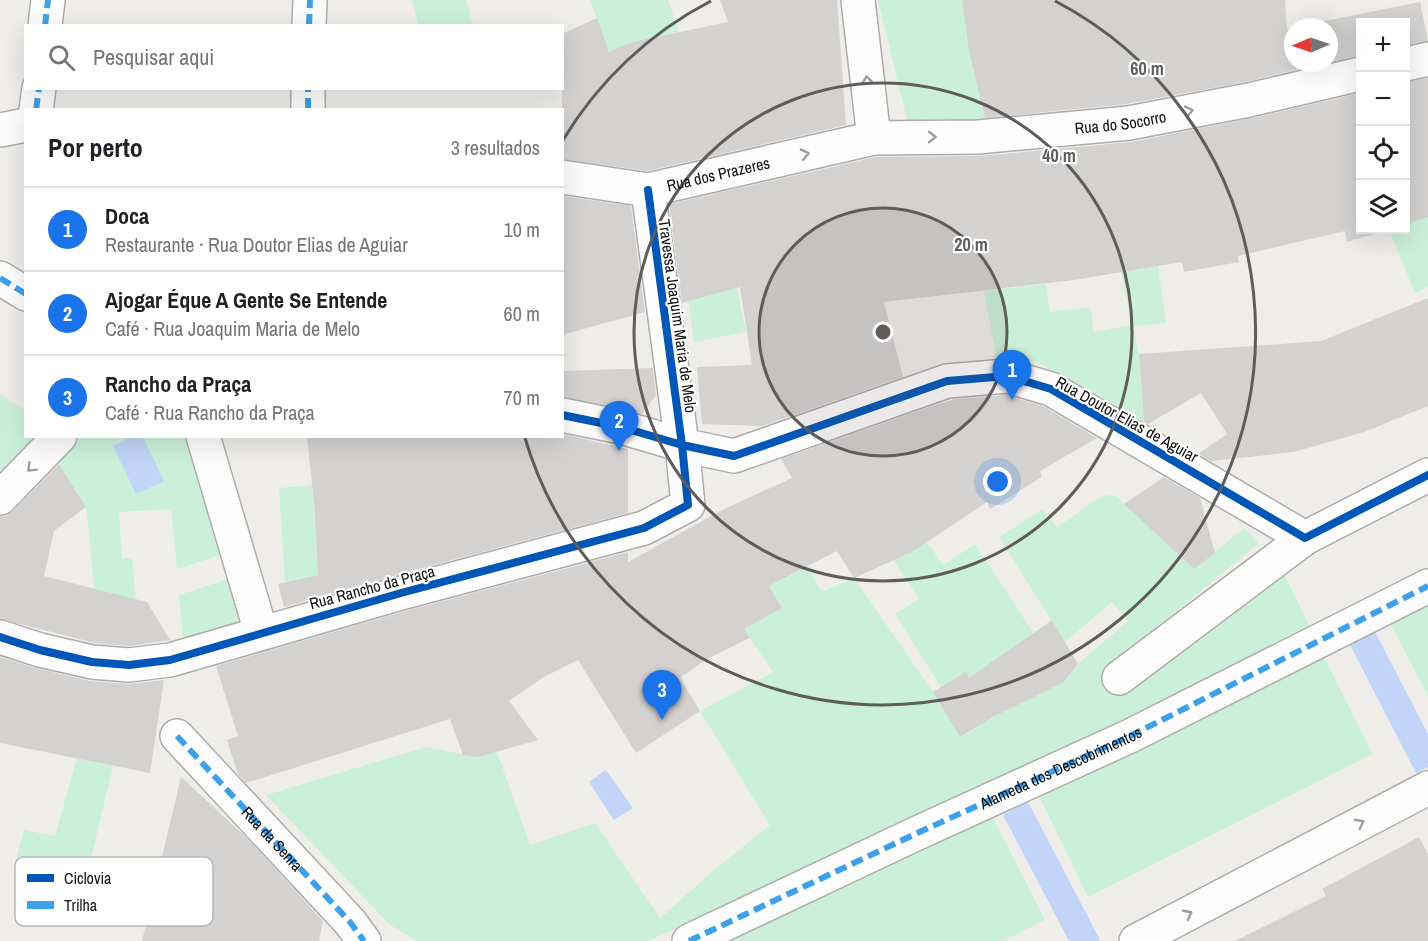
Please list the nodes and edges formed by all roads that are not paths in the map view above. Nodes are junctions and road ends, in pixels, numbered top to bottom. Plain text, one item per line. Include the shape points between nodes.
1 (48, 0) edge
2 (310, 0) edge
3 (858, 0) edge
4 (45, 24) edge
5 (309, 24) edge
6 (1428, 58) edge
7 (1410, 63) edge
8 (1356, 75) edge
9 (39, 90) edge
10 (308, 90) edge
11 (36, 108) edge
12 (308, 108) edge
13 (24, 125) edge
14 (0, 130) edge
15 (874, 138) junction
16 (564, 177) edge
17 (648, 190) junction
18 (0, 278) edge
19 (24, 293) edge
20 (564, 415) edge
21 (58, 438) edge
22 (204, 438) edge
23 (682, 445) junction
24 (1428, 475) edge
25 (0, 498) edge
26 (1305, 538) junction
27 (1428, 586) edge
28 (261, 632) junction
29 (0, 636) edge
30 (1119, 678) dead end
31 (177, 736) dead end
32 (1428, 788) edge
33 (364, 941) edge
34 (689, 941) edge
35 (1136, 941) edge

1 - 4 street
2 - 5 street
15 -> 3 street
6 - 7 street
15 -> 8 street, Rua do Socorro via 978,137 1129,123
9 - 11 street
10 - 12 street
13 - 14 street
17 -> 15 street, Rua dos Prazeres
16 - 17 street, Rua dos Prazeres
17 - 23 street, Travessa Joaquim Maria de Melo
18 - 19 street
20 - 23 street, Rua Doutor Elias de Aguiar
21 -> 25 street
22 - 28 street
23 - 26 street, Rua Doutor Elias de Aguiar via 734,456 947,381 1007,376 1051,389
23 - 28 street, Rua Rancho da Praça via 688,505 644,528
24 - 26 street
26 - 30 street
27 - 34 street, Alameda dos Descobrimentos via 1130,736
28 - 29 street, Rua Rancho da Praça via 170,660 129,665 81,660
31 - 33 street, Rua da Senra via 343,913
35 -> 32 street

